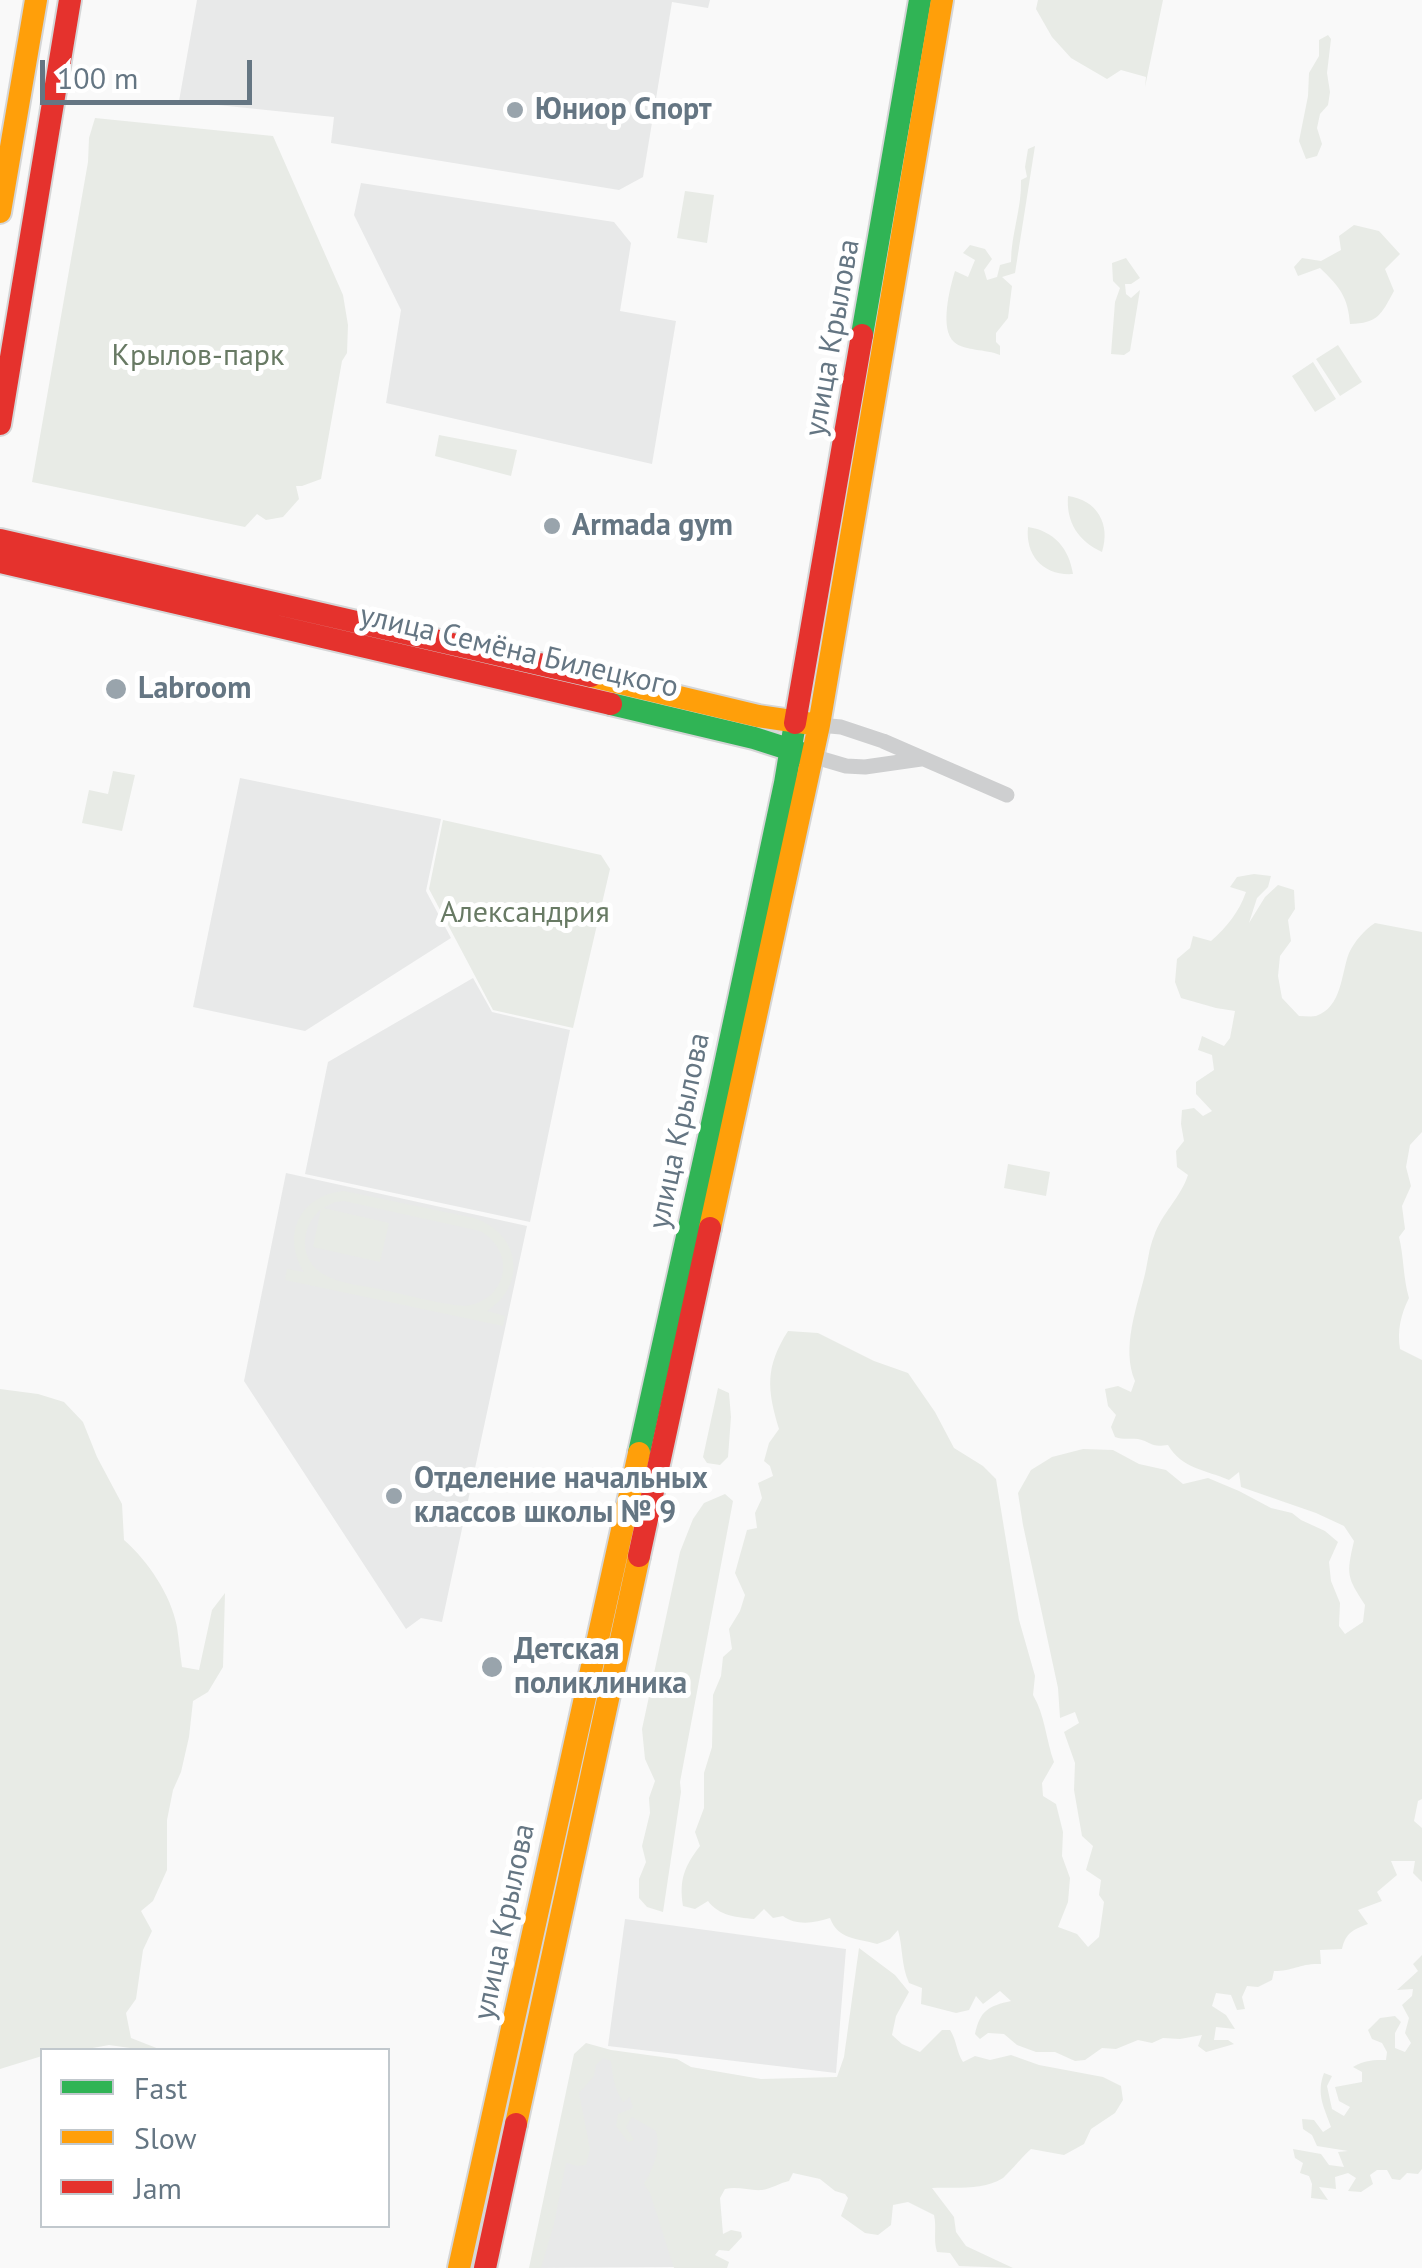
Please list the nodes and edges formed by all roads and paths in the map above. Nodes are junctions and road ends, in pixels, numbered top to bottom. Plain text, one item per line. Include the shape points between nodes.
1 (36, 0) edge
2 (70, 0) edge
3 (920, 0) edge
4 (942, 0) edge
5 (0, 212) edge
6 (0, 424) edge
7 (0, 540) edge
8 (6, 564) edge
9 (807, 724) junction
10 (801, 753) junction
11 (921, 758) junction
12 (1007, 795) dead end
13 (531, 1999) junction
14 (459, 2268) edge
15 (484, 2268) edge

1 - 5 main road
2 - 6 main road
3 - 9 main road, улица Крылова
4 - 9 main road, улица Крылова
7 - 9 main road, улица Семёна Билецкого
8 - 10 main road, улица Семёна Билецкого
9 - 10 main road, улица Крылова
9 - 11 street via 841,727
10 - 11 street, улица Семёна Билецкого via 865,767
10 - 13 main road, улица Крылова via 724,1069
11 - 12 street
13 - 14 main road, улица Крылова
13 - 15 main road, улица Крылова

